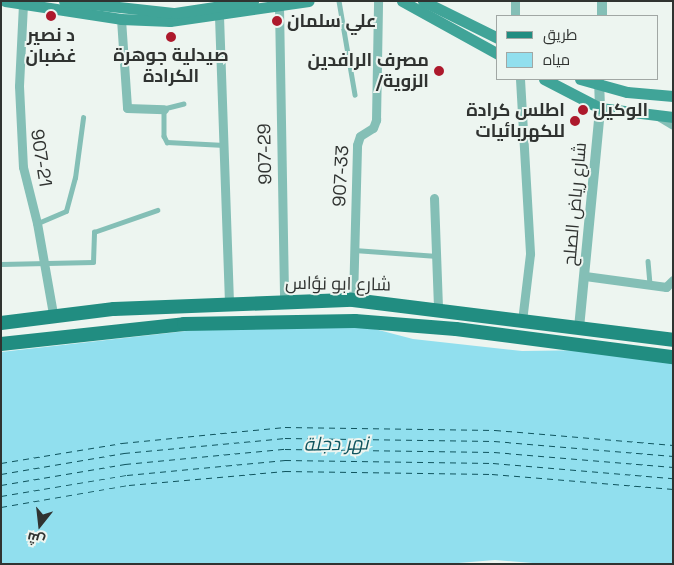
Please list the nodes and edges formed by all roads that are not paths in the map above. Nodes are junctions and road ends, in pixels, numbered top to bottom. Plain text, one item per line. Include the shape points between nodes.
1 (5, 1) edge
2 (64, 1) edge
3 (253, 1) edge
4 (310, 1) edge
5 (339, 1) edge
6 (378, 1) edge
7 (402, 1) edge
8 (423, 1) edge
9 (515, 1) edge
10 (602, 1) edge
11 (23, 4) junction
12 (115, 5) edge
13 (279, 7) junction
14 (219, 8) edge
15 (515, 15) edge
16 (602, 15) edge
17 (122, 19) junction
18 (497, 38) edge
19 (497, 53) edge
20 (520, 80) edge
21 (546, 80) edge
22 (599, 81) edge
23 (355, 95) dead end
24 (673, 96) edge
25 (184, 104) dead end
26 (600, 108) junction
27 (164, 109) junction
28 (656, 116) junction
29 (673, 117) edge
30 (83, 118) dead end
31 (673, 125) edge
32 (224, 145) junction
33 (434, 198) dead end
34 (157, 210) dead end
35 (37, 223) junction
36 (354, 250) junction
37 (437, 256) junction
38 (648, 261) dead end
39 (1, 264) edge
40 (45, 265) junction
41 (585, 276) junction
42 (673, 280) edge
43 (650, 284) junction
44 (353, 300) junction
45 (284, 301) junction
46 (229, 303) junction
47 (438, 309) junction
48 (53, 314) junction
49 (522, 321) junction
50 (1, 323) edge
51 (579, 328) junction
52 (673, 340) edge
53 (1, 344) edge
54 (673, 357) edge

1 - 11 main road
2 - 12 main road
3 - 14 main road
4 - 13 main road
5 - 23 lane
6 - 36 street, 907-33 via 376,120 373,128 360,136 357,145
7 - 19 main road
8 - 18 main road
9 - 15 street
10 - 16 street
11 - 17 main road
11 - 35 street, 907-21 via 19,128 22,167
12 - 14 main road via 175,13
13 - 14 main road
13 - 45 street, 907-29
14 - 17 main road via 170,21
14 - 32 street
17 - 27 street via 127,108
20 - 49 street via 530,254
21 - 26 main road
22 - 24 main road via 627,92
22 - 26 street, شارع رياض الصلح
25 - 27 lane
26 - 28 main road
26 - 41 street, شارع رياض الصلح
27 - 32 lane via 167,142
28 - 29 main road
28 - 31 street
30 - 35 lane via 75,178 66,211
32 - 46 street
33 - 37 street
34 - 40 lane via 94,232 93,262
35 - 40 street, 907-21
36 - 37 lane
36 - 44 street, 907-33
37 - 47 street
38 - 43 lane
39 - 40 lane
40 - 48 street, 907-21
41 - 43 street
41 - 51 street, شارع رياض الصلح
42 - 43 street via 666,286
44 - 45 main road, شارع ابو نؤاس
44 - 47 main road, شارع ابو نؤاس
45 - 46 main road, شارع ابو نؤاس
46 - 48 main road, شارع ابو نؤاس
47 - 49 main road, شارع ابو نؤاس
48 - 50 main road, شارع ابو نؤاس
49 - 51 main road, شارع ابو نؤاس
51 - 52 main road, شارع ابو نؤاس
53 - 54 main road via 184,324 355,322 456,329

